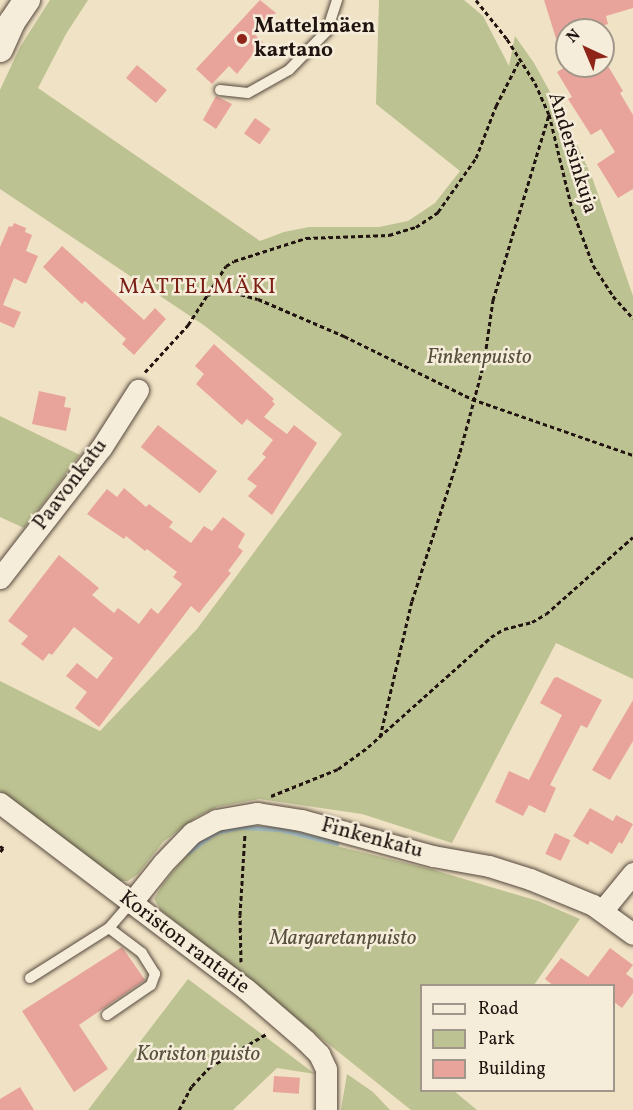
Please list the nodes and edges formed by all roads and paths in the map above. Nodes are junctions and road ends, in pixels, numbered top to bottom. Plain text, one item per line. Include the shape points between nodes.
1 (27, 0) edge
2 (338, 0) edge
3 (476, 0) edge
4 (0, 49) edge
5 (520, 59) junction
6 (220, 90) dead end
7 (549, 114) junction
8 (207, 295) junction
9 (633, 318) edge
10 (138, 390) joint
11 (472, 399) junction
12 (633, 455) edge
13 (633, 537) edge
14 (0, 578) edge
15 (380, 737) junction
16 (0, 803) edge
17 (246, 814) junction
18 (0, 846) edge
19 (0, 852) edge
20 (633, 873) edge
21 (131, 903) junction
22 (602, 912) junction
23 (110, 928) junction
24 (633, 934) edge
25 (30, 978) dead end
26 (237, 983) junction
27 (107, 1015) dead end
28 (269, 1032) dead end
29 (178, 1110) edge
30 (326, 1110) edge

1 - 4 street
2 - 6 lane via 327,31 289,70 248,93
3 - 5 path, Andersinkuja
5 - 7 path, Andersinkuja
5 - 8 path via 476,158 438,212 428,220 389,235 290,241 226,266
7 - 9 path, Andersinkuja via 572,209 593,265
7 - 11 path via 493,300 484,363
8 - 10 path via 188,325 149,366
8 - 11 path via 226,290 258,299 345,336
10 - 14 street, Paavonkatu via 100,448
11 - 12 path
11 - 15 path via 460,452 412,602
13 - 15 path via 546,614 491,637
15 - 17 path via 338,768 265,798 248,808
16 - 21 street, Koriston rantatie
17 - 21 street, Finkenkatu via 216,820 192,833
17 - 22 street, Finkenkatu via 301,819 433,856 489,866 575,897
17 - 26 path via 240,915 242,953
18 - 19 path
20 - 22 street
21 - 23 lane
21 - 26 street, Koriston rantatie
22 - 24 street, Finkenkatu
23 - 25 lane
23 - 27 lane via 142,953 155,974 151,985
26 - 30 street, Koriston rantatie via 319,1054 326,1069
28 - 29 path via 210,1067 192,1086

